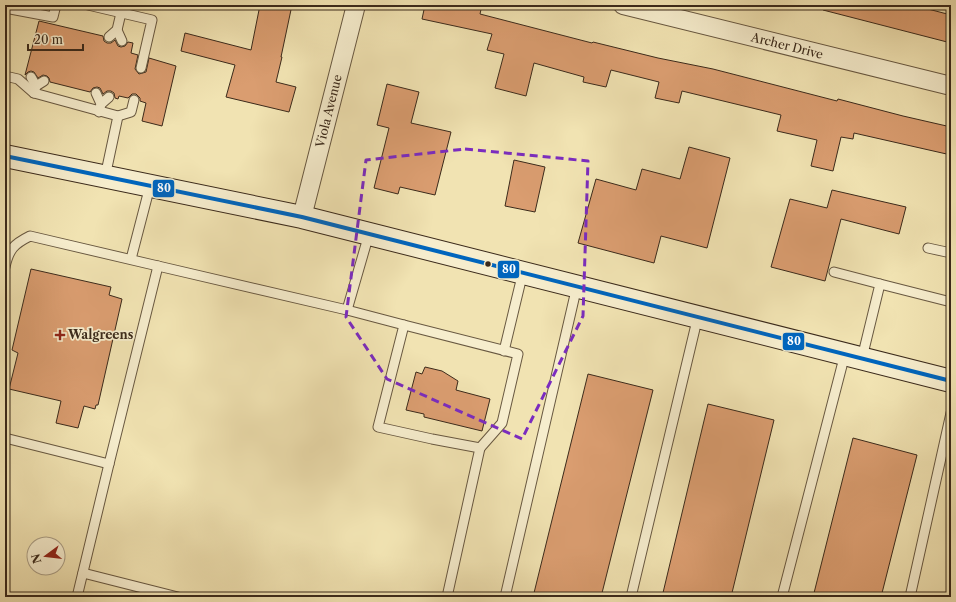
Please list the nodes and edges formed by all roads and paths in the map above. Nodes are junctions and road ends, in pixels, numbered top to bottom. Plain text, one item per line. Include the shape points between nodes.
1 (56, 5) edge
2 (88, 5) edge
3 (356, 5) edge
4 (623, 5) edge
5 (5, 8) edge
6 (121, 13) junction
7 (117, 30) junction
8 (109, 37) dead end
9 (122, 41) dead end
10 (141, 68) dead end
11 (5, 76) edge
12 (31, 77) dead end
13 (44, 80) dead end
14 (951, 86) edge
15 (35, 90) junction
16 (96, 94) dead end
17 (110, 97) dead end
18 (134, 100) dead end
19 (100, 108) junction
20 (118, 116) junction
21 (5, 156) edge
22 (105, 176) junction
23 (150, 186) junction
24 (302, 217) junction
25 (369, 234) junction
26 (928, 248) dead end
27 (951, 253) edge
28 (131, 259) junction
29 (5, 266) edge
30 (158, 266) junction
31 (523, 272) junction
32 (834, 272) dead end
33 (880, 284) junction
34 (577, 286) junction
35 (951, 302) edge
36 (347, 310) junction
37 (698, 316) junction
38 (404, 325) junction
39 (504, 351) junction
40 (854, 356) junction
41 (951, 381) edge
42 (951, 413) edge
43 (5, 438) edge
44 (948, 440) edge
45 (480, 448) junction
46 (109, 464) junction
47 (82, 573) junction
48 (77, 597) edge
49 (178, 597) edge
50 (447, 597) edge
51 (505, 597) edge
52 (631, 597) edge
53 (782, 597) edge
54 (910, 597) edge

1 - 5 lane via 52,21
2 - 6 lane
3 - 24 street, Viola Avenue
4 - 14 street, Archer Drive
6 - 7 lane
6 - 10 lane via 152,20
7 - 8 lane
7 - 9 lane
11 - 15 lane via 18,79
12 - 15 lane
13 - 15 lane
15 - 19 lane
16 - 19 lane
17 - 19 lane
18 - 20 lane via 131,112
19 - 20 lane
20 - 22 lane
21 - 22 main road
22 - 23 main road
23 - 24 main road
23 - 28 lane
24 - 25 main road
25 - 31 main road
25 - 36 lane
26 - 27 lane
28 - 29 lane via 30,236 17,243 8,254
28 - 30 lane
30 - 36 lane
30 - 46 lane
31 - 34 main road
31 - 39 lane
32 - 33 lane
33 - 35 lane
33 - 40 lane via 872,314
34 - 37 main road
34 - 51 lane
36 - 38 lane
37 - 40 main road
37 - 52 lane
38 - 39 lane
38 - 45 lane via 378,427
39 - 45 lane via 518,354 502,423
40 - 41 main road
40 - 53 lane
42 - 44 lane
43 - 46 lane
44 - 54 lane
45 - 50 lane
46 - 47 lane
47 - 48 lane
47 - 49 lane

